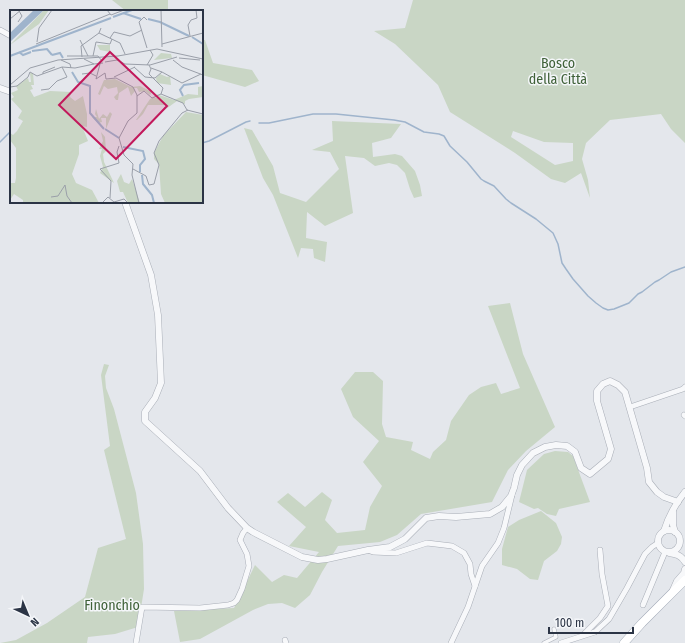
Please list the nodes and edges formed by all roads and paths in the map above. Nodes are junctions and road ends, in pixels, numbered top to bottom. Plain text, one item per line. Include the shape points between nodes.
1 (0, 30) edge
2 (10, 35) edge
3 (0, 88) edge
4 (10, 92) edge
5 (125, 203) edge
6 (685, 387) edge
7 (630, 407) junction
8 (514, 488) junction
9 (685, 492) edge
10 (678, 502) junction
11 (673, 512) junction
12 (247, 528) junction
13 (664, 531) junction
14 (675, 532) junction
15 (680, 539) junction
16 (658, 543) junction
17 (685, 547) edge
18 (368, 550) junction
19 (600, 550) dead end
20 (667, 552) junction
21 (685, 562) edge
22 (685, 569) edge
23 (685, 580) edge
24 (475, 586) junction
25 (672, 592) junction
26 (643, 605) dead end
27 (554, 628) dead end
28 (583, 635) junction
29 (136, 643) edge
30 (451, 643) edge
31 (544, 643) edge
32 (561, 643) edge
33 (624, 643) edge

1 - 2 street
3 - 4 street
5 - 12 street via 151,276 158,315 161,384 145,412 145,421 200,471
6 - 7 street
7 - 8 street via 625,392 618,385 610,382 603,384 598,391 597,402 611,449 608,459 590,474 581,468 575,452 567,446 545,447 533,453 522,465
7 - 10 street via 649,482 664,497
8 - 18 street via 502,507 490,514 426,518 405,539 390,547
8 - 24 street via 504,528 498,543 482,566
9 - 10 street
10 - 11 street
11 - 13 street
11 - 14 street
12 - 18 street via 302,557 318,560
12 - 29 street via 240,540 247,554 249,566 237,600 228,605 200,608 142,607
13 - 14 street
13 - 16 street via 660,534
14 - 15 street
15 - 17 street
15 - 20 street via 676,550
16 - 20 street via 659,547
16 - 28 street via 645,554 609,619 595,632
18 - 24 street via 396,553 427,543 452,546 464,553 470,564
19 - 28 street via 608,606
20 - 21 street via 677,554
20 - 26 street
22 - 25 street
23 - 25 main road
24 - 30 street
25 - 33 main road
27 - 31 street via 556,637
28 - 32 street

